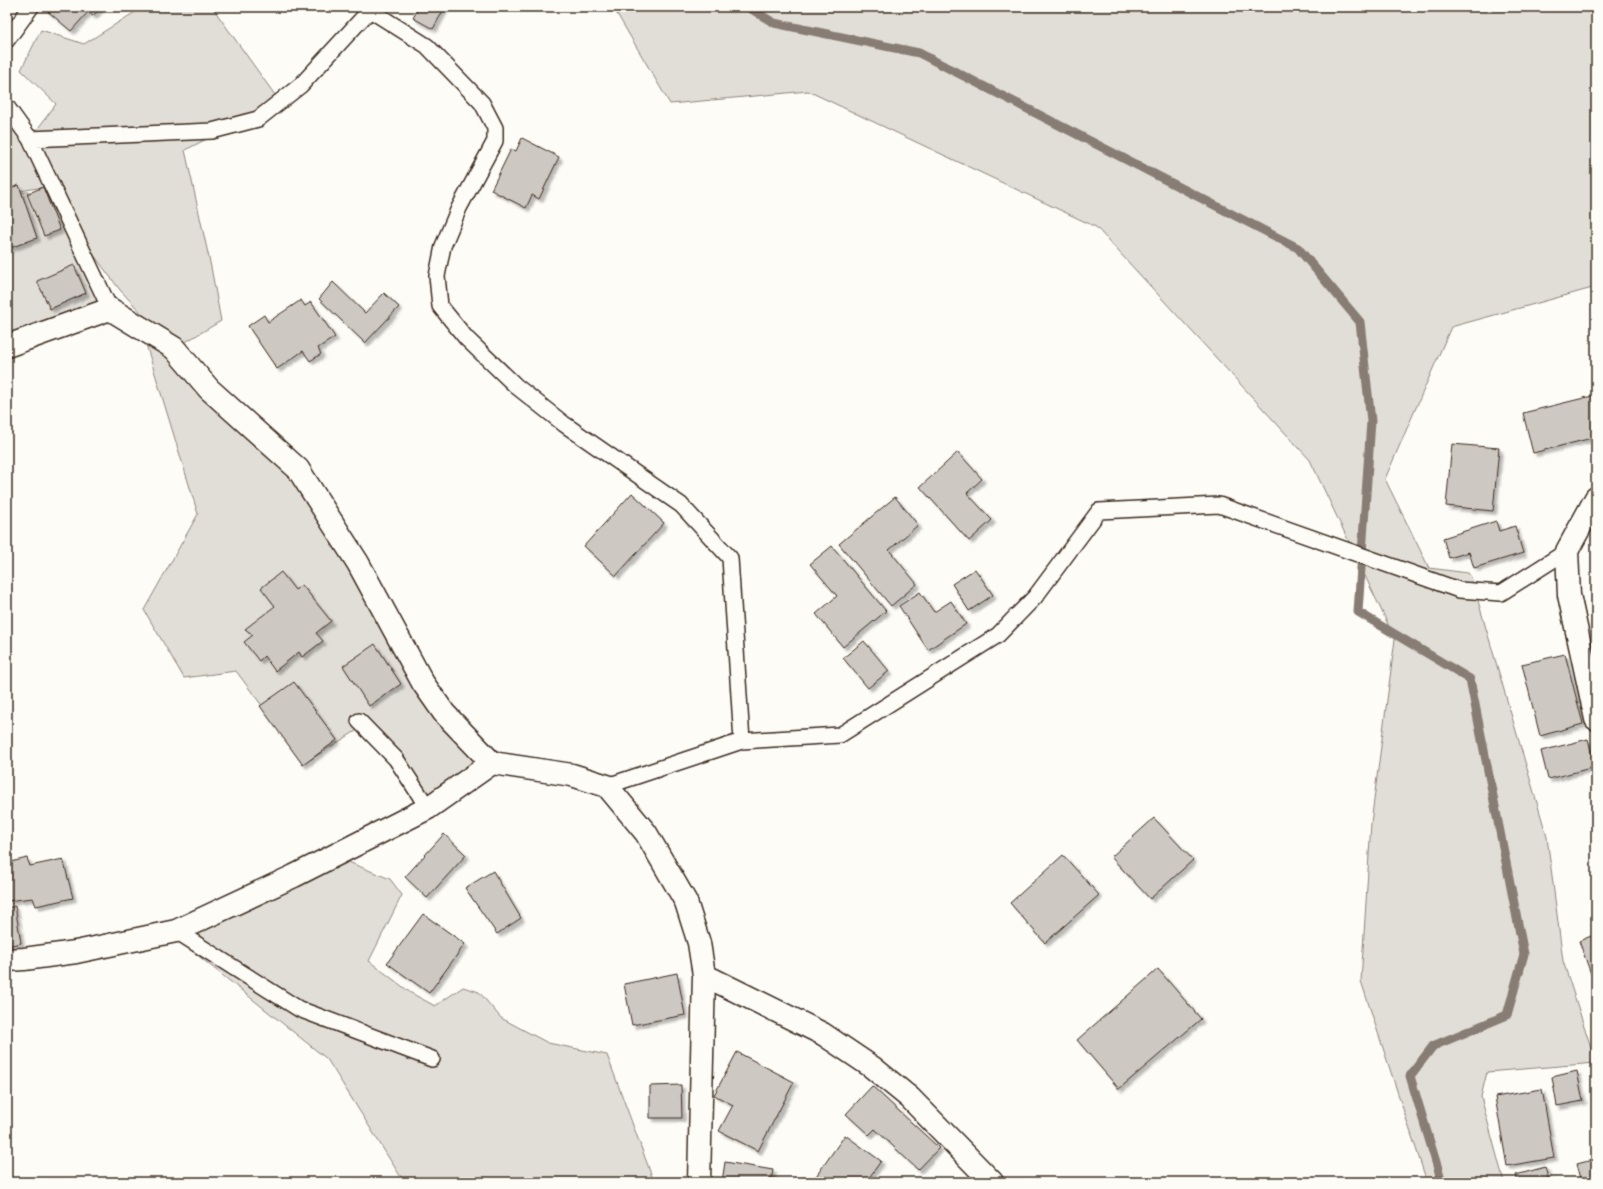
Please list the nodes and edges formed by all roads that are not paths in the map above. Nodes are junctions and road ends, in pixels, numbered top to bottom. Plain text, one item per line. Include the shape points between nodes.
1 (31, 7) edge
2 (369, 9) edge
3 (7, 40) edge
4 (7, 107) edge
5 (30, 139) junction
6 (110, 309) junction
7 (7, 346) edge
8 (1596, 498) edge
9 (1567, 551) junction
10 (1592, 679) edge
11 (1596, 719) edge
12 (359, 722) dead end
13 (742, 741) junction
14 (492, 763) junction
15 (607, 786) junction
16 (428, 808) junction
17 (176, 931) junction
18 (7, 960) edge
19 (704, 975) junction
20 (432, 1059) dead end
21 (699, 1182) edge
22 (992, 1182) edge

1 - 3 lane
2 - 5 lane via 302,86 258,119 212,131
2 - 13 lane via 427,46 482,103 494,128 495,141 459,208 443,246 437,276 440,306 466,338 516,386 564,424 681,505 730,558
4 - 5 lane
5 - 6 lane
6 - 7 street
6 - 14 street via 174,348 209,389 298,469 358,563 423,683 444,714
8 - 9 street
9 - 10 street via 1569,595
9 - 13 lane via 1501,593 1459,590 1219,505 1099,511 1035,597 998,635 840,735
10 - 11 street
12 - 16 lane via 396,759
13 - 15 lane
14 - 15 street via 572,775
14 - 16 street
15 - 19 street via 646,833 686,902 699,943
16 - 17 street via 294,876
17 - 18 street via 76,952
17 - 20 lane via 299,1009
19 - 21 street
19 - 22 street via 823,1034 872,1067 910,1098

